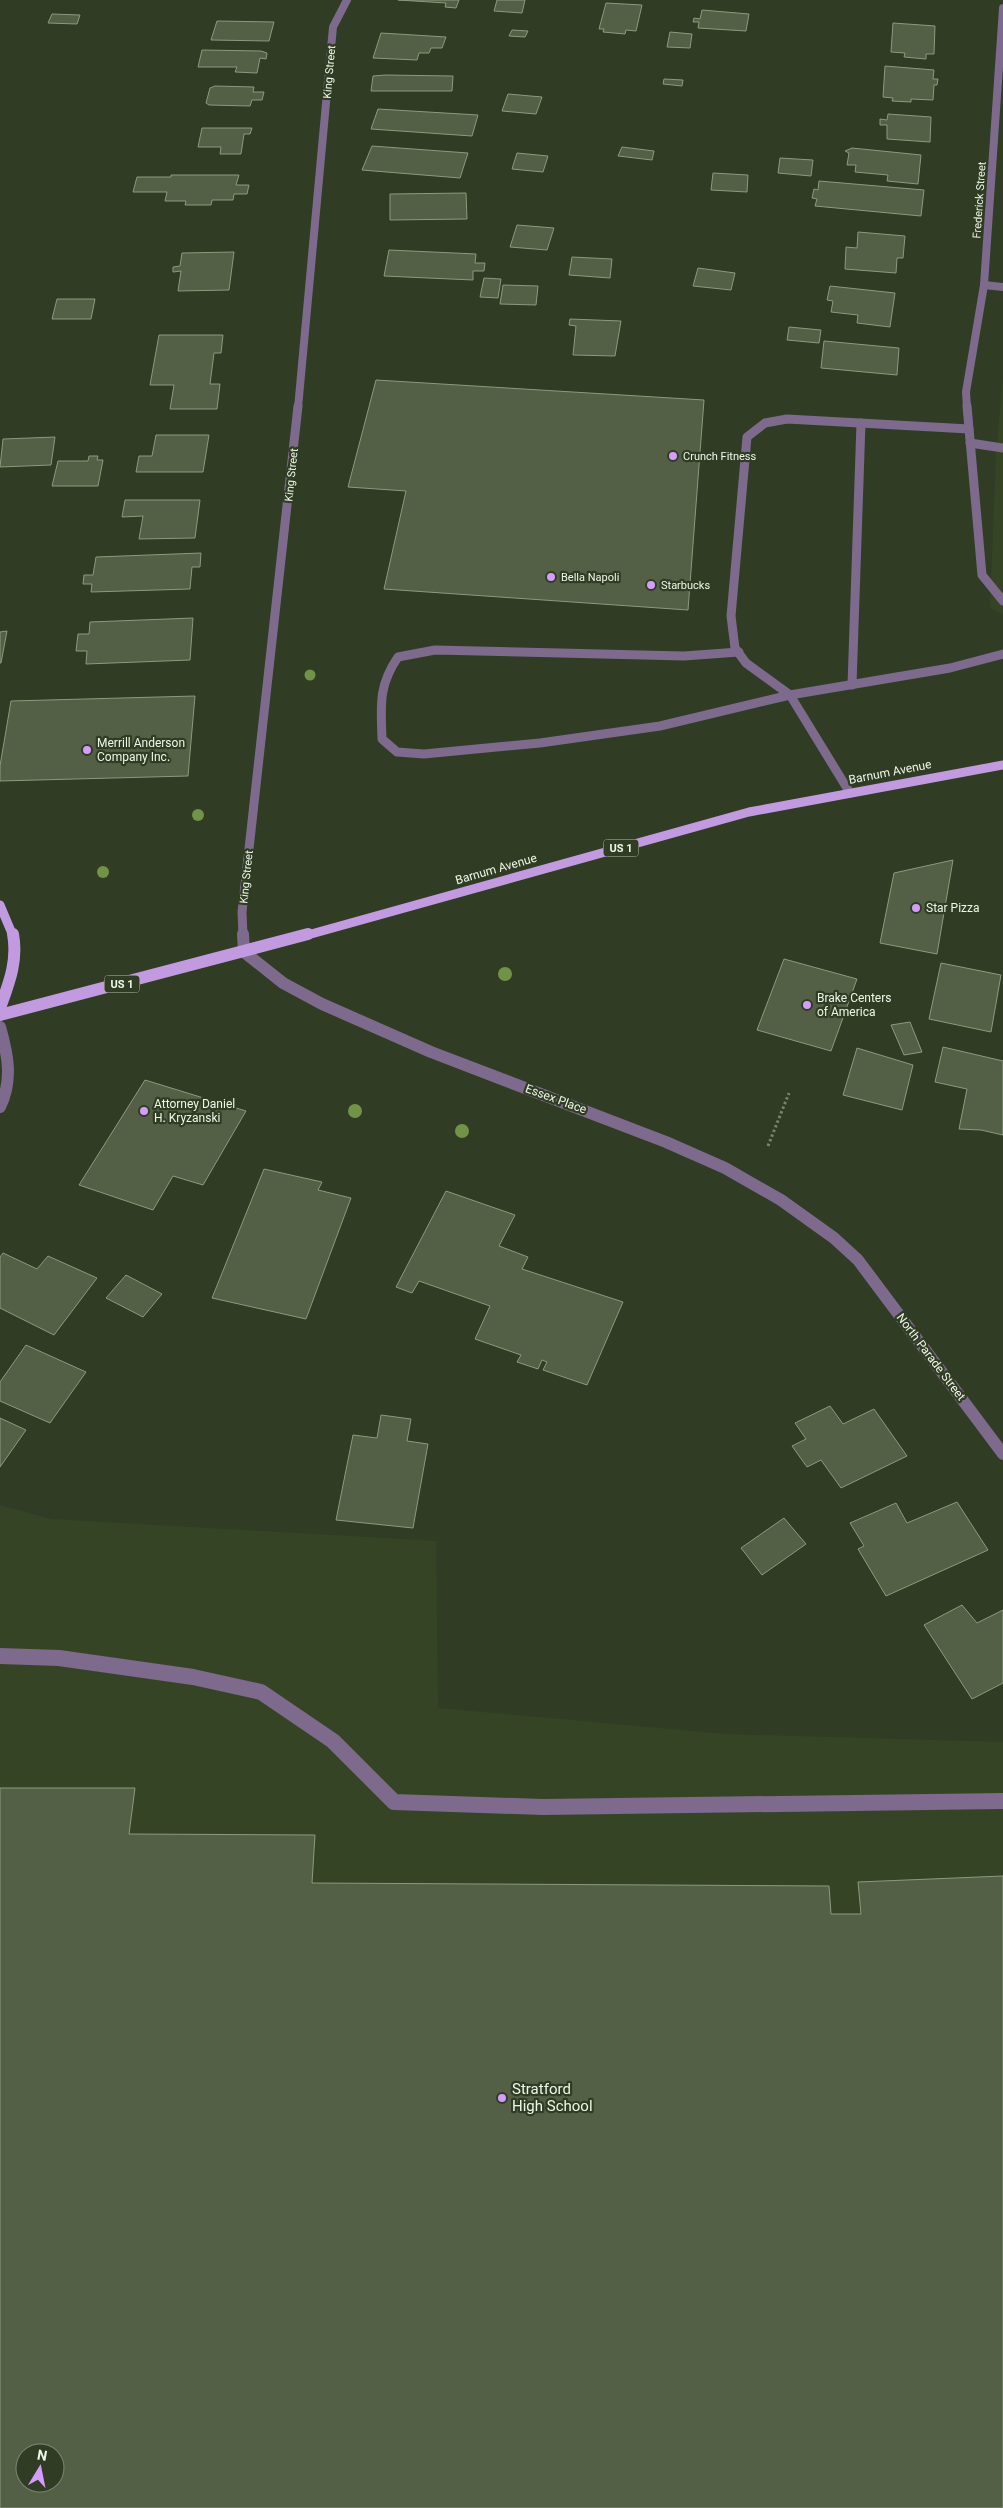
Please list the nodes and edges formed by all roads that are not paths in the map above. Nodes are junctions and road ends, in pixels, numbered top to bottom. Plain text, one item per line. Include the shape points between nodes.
1 (347, 0) edge
2 (1003, 8) edge
3 (984, 284) junction
4 (1003, 287) edge
5 (861, 423) junction
6 (969, 429) junction
7 (970, 443) junction
8 (1003, 448) edge
9 (1003, 601) edge
10 (739, 652) junction
11 (1003, 654) edge
12 (852, 685) junction
13 (790, 695) junction
14 (1003, 765) edge
15 (850, 794) junction
16 (0, 905) edge
17 (244, 952) junction
18 (0, 1008) edge
19 (0, 1015) edge
20 (0, 1027) edge
21 (0, 1106) edge
22 (858, 1260) joint
23 (1003, 1454) edge
24 (0, 1656) edge
25 (1003, 1801) edge

1 - 17 street, King Street via 333,27 302,374 242,912
2 - 3 street, Frederick Street
3 - 4 street
3 - 6 street, Frederick Street via 966,392
5 - 6 street
5 - 10 street via 769,420 756,425 747,437 731,616 735,648
5 - 12 street
6 - 7 street, Frederick Street
7 - 8 street
7 - 9 street, Frederick Street via 982,574
10 - 13 street via 761,676
10 - 13 street via 684,656 435,650 398,657 386,673 380,695 382,739 397,752 462,752 660,726
11 - 12 street via 950,668
12 - 13 street
13 - 15 street
14 - 15 main road, Barnum Avenue / US 1
15 - 17 main road, Barnum Avenue / US 1 via 749,812
16 - 18 main road via 12,929 16,959
17 - 19 main road, Barnum Avenue / US 1
17 - 22 street, Essex Place via 283,983 419,1049 589,1110 706,1157 808,1216
20 - 21 street via 9,1064 8,1081
22 - 23 street, North Parade Street
24 - 25 street via 59,1658 193,1677 261,1692 333,1741 394,1802 543,1807

